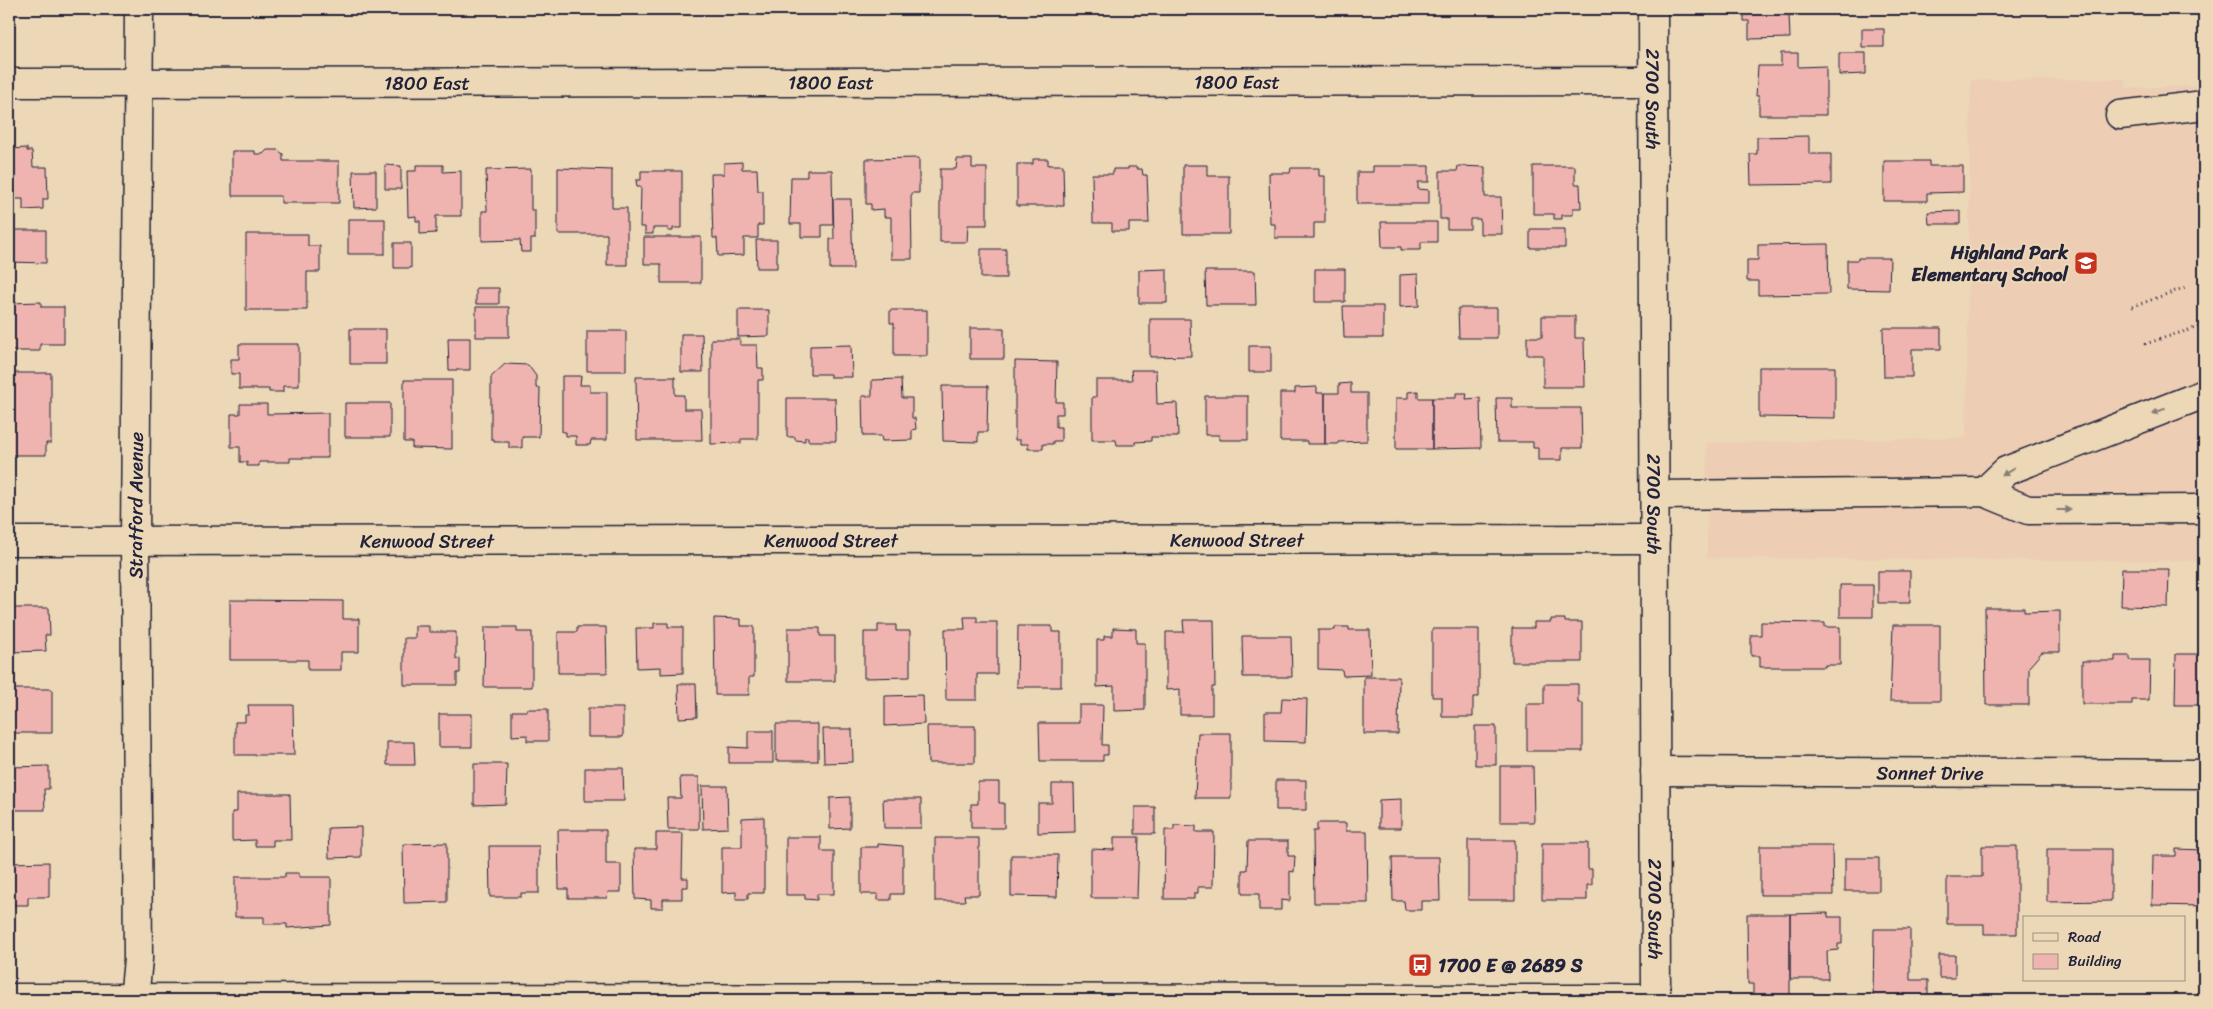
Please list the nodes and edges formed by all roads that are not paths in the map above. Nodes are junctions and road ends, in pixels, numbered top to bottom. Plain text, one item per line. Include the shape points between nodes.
1 (139, 9) edge
2 (1653, 9) edge
3 (1653, 81) junction
4 (9, 83) edge
5 (139, 83) junction
6 (2204, 104) edge
7 (2120, 115) dead end
8 (2204, 394) edge
9 (1984, 492) junction
10 (1654, 495) junction
11 (2204, 509) edge
12 (1654, 539) junction
13 (9, 541) edge
14 (135, 541) junction
15 (1655, 771) junction
16 (2204, 774) edge
17 (9, 998) edge
18 (134, 999) edge
19 (1656, 1000) edge

1 - 5 street, Stratford Avenue
2 - 3 street, 2700 South
3 - 5 street, 1800 East
3 - 10 street, 2700 South
4 - 5 street, 1800 East
5 - 14 street, Stratford Avenue
6 - 7 street
8 -> 9 street via 2006,471
9 - 10 street
9 -> 11 street via 2028,510
10 - 12 street, 2700 South
12 - 14 street, Kenwood Street
12 - 15 street, 2700 South
13 - 14 street, Kenwood Street
14 - 18 street, Stratford Avenue via 138,959
15 - 16 street, Sonnet Drive
15 - 19 street, 2700 South
17 - 18 street
18 - 19 street

